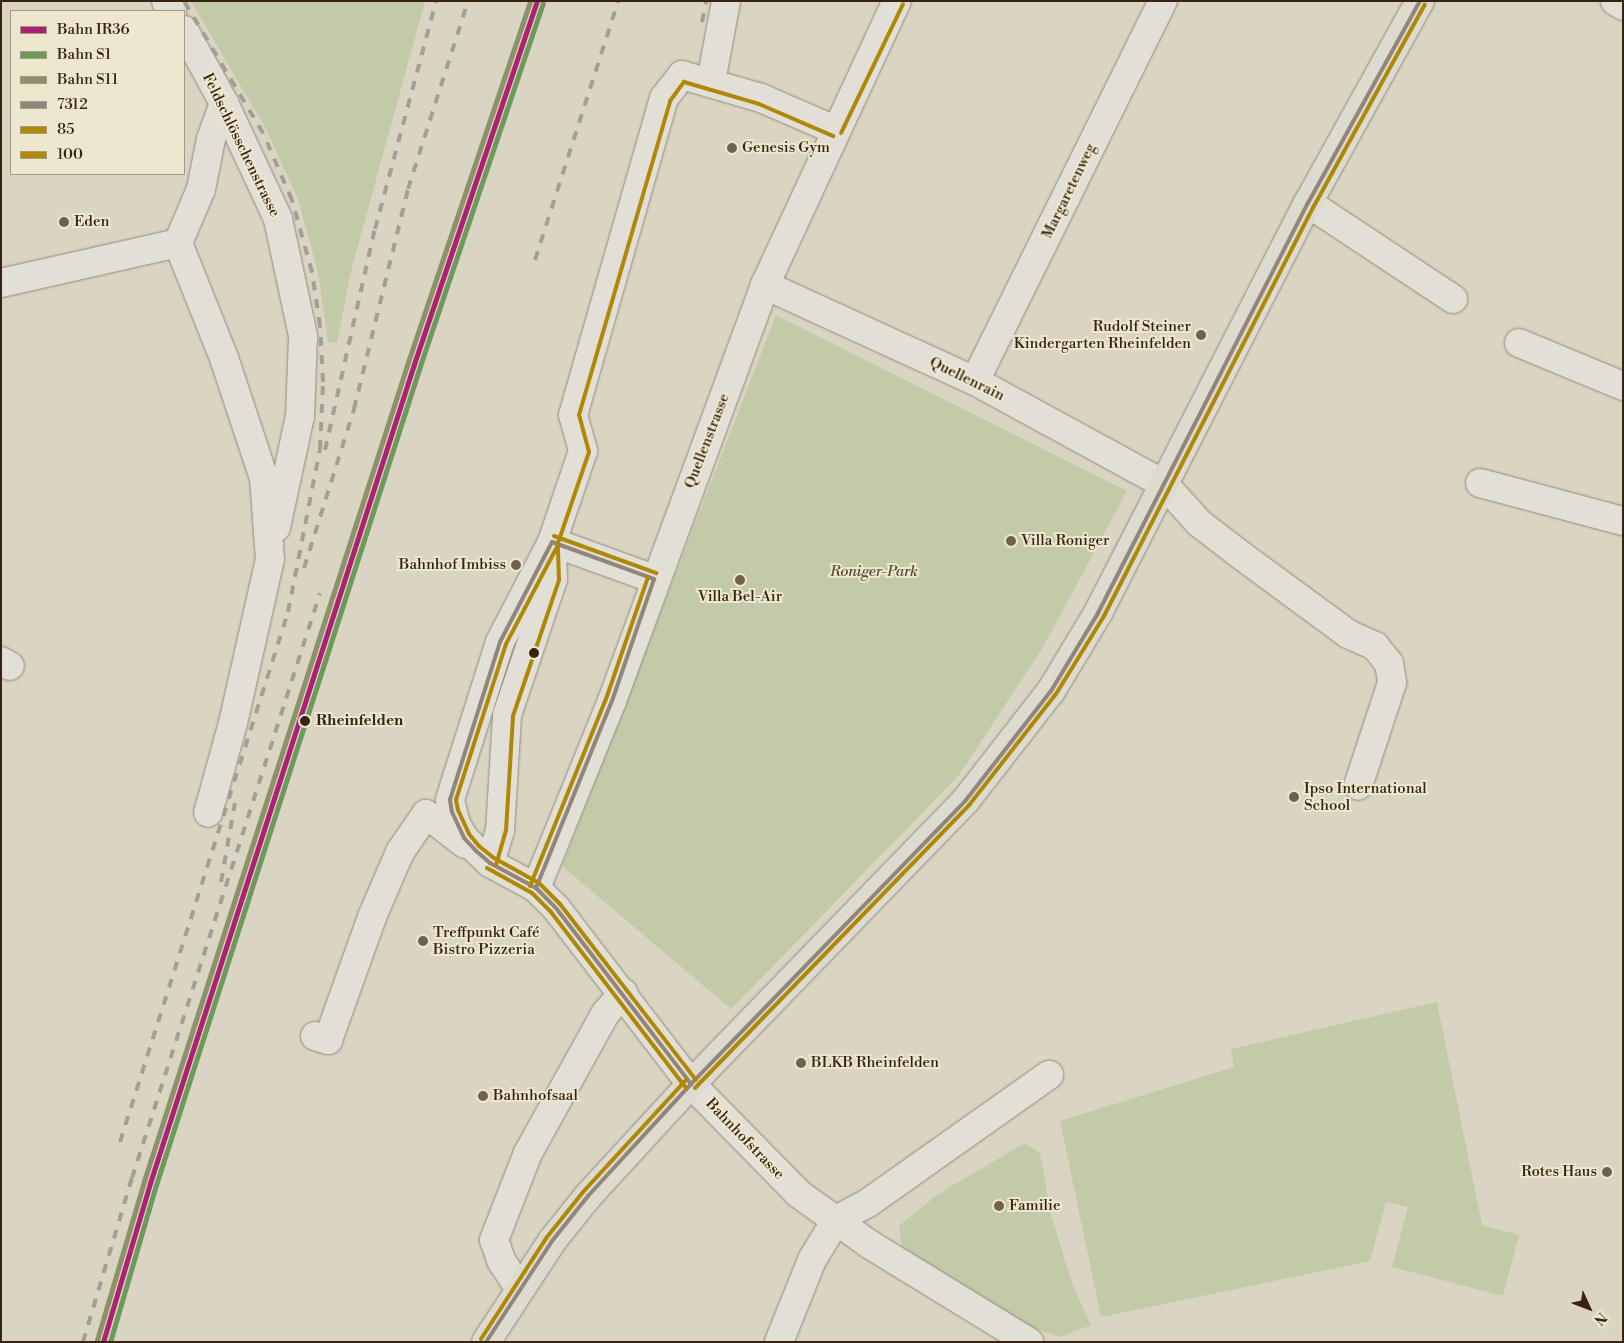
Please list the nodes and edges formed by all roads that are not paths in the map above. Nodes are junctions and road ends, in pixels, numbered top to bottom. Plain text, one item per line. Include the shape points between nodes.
1 (726, 1) edge
2 (897, 1) edge
3 (1162, 1) edge
4 (1420, 1) edge
5 (1615, 1) edge
6 (1623, 6) edge
7 (185, 32) edge
8 (711, 82) junction
9 (224, 103) junction
10 (835, 130) junction
11 (1308, 202) junction
12 (178, 244) junction
13 (1, 283) edge
14 (765, 284) junction
15 (1453, 299) dead end
16 (1518, 343) dead end
17 (975, 381) junction
18 (1623, 386) edge
19 (1480, 483) dead end
20 (1164, 484) junction
21 (1623, 522) edge
22 (552, 542) junction
23 (270, 559) junction
24 (654, 578) junction
25 (1358, 786) dead end
26 (208, 813) dead end
27 (490, 863) junction
28 (536, 888) junction
29 (624, 993) junction
30 (315, 1036) dead end
31 (1048, 1075) dead end
32 (691, 1084) junction
33 (836, 1220) junction
34 (519, 1288) junction
35 (486, 1342) edge
36 (779, 1342) edge
37 (1029, 1342) edge

1 - 8 street
2 - 10 street, Quellenstrasse
3 - 17 street, Margaretenweg
4 - 11 main road
5 - 6 street
7 - 9 street, Feldschlösschenstrasse
8 - 10 street, Bahnhofstrasse via 760,98
8 - 22 street, Bahnhofstrasse via 682,75 664,98 573,415 583,451
9 - 12 street via 211,140 201,189
9 - 23 street, Feldschlösschenstrasse via 278,219 303,336 300,416
10 - 14 street, Quellenstrasse
11 - 15 street
11 - 20 main road
12 - 13 street
12 - 23 street via 224,358 264,478
14 - 17 street, Quellenrain
14 - 24 street, Quellenstrasse
16 - 18 street
17 - 20 street, Quellenrain
19 - 21 street
20 - 25 street, Quellenrain via 1199,523 1348,634 1375,646 1389,663 1392,683
20 - 32 main road via 1098,613 1045,698 966,800
22 - 24 street
22 - 27 street, Bahnhofstrasse via 553,579 507,715 500,831
22 - 27 street, Bahnhofstrasse via 500,642 450,800 456,824 464,838
23 - 26 street, Feldschlösschenstrasse via 233,723
24 - 28 street, Quellenstrasse via 612,701
27 - 28 street, Bahnhofstrasse
27 - 30 street via 426,814 400,852 372,917 328,1040
28 - 29 street, Bahnhofstrasse via 575,930
29 - 32 street, Bahnhofstrasse
29 - 34 street via 605,1014 528,1153 494,1240 501,1260
31 - 33 street via 868,1203
32 - 33 street, Bahnhofstrasse via 799,1194
32 - 34 main road via 588,1196
33 - 36 street via 812,1260
33 - 37 street, Bahnhofstrasse via 869,1244
34 - 35 main road

